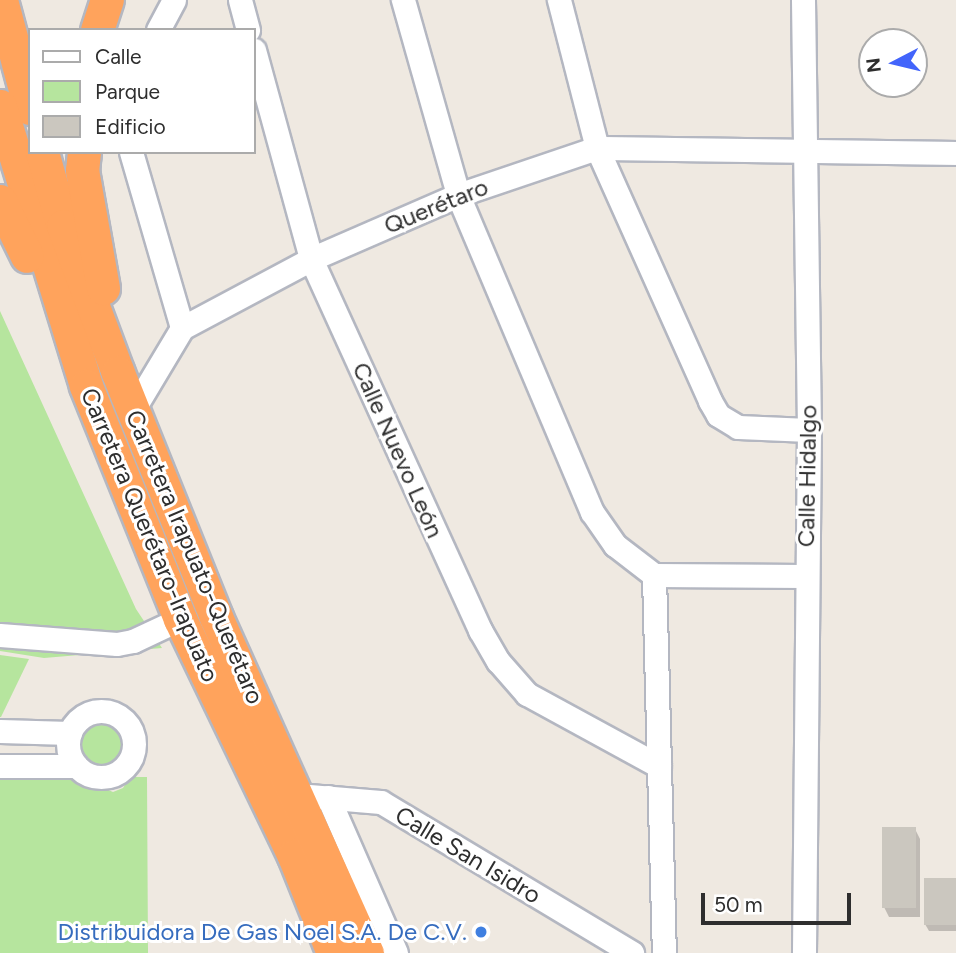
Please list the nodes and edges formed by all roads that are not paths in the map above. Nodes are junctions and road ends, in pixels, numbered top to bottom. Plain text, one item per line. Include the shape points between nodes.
1 (1, 0) edge
2 (107, 0) edge
3 (174, 0) edge
4 (240, 0) edge
5 (403, 0) edge
6 (559, 0) edge
7 (803, 0) edge
8 (98, 28) edge
9 (159, 28) edge
10 (247, 28) edge
11 (256, 57) edge
12 (28, 101) edge
13 (0, 106) edge
14 (597, 148) junction
15 (803, 153) junction
16 (956, 153) edge
17 (43, 154) edge
18 (84, 154) edge
19 (132, 154) edge
20 (458, 195) junction
21 (5, 216) edge
22 (311, 259) junction
23 (181, 328) junction
24 (118, 373) junction
25 (86, 386) junction
26 (133, 410) junction
27 (809, 430) junction
28 (654, 575) junction
29 (805, 576) junction
30 (180, 619) junction
31 (0, 635) edge
32 (0, 731) edge
33 (70, 733) junction
34 (0, 766) edge
35 (76, 766) junction
36 (659, 766) junction
37 (313, 796) junction
38 (369, 800) junction
39 (345, 836) junction
40 (330, 866) junction
41 (333, 953) edge
42 (367, 953) edge
43 (396, 953) edge
44 (632, 953) edge
45 (664, 953) edge
46 (804, 953) edge

1 - 12 highway
2 - 8 highway
3 - 9 street
4 - 10 street
5 - 20 street
6 - 14 street
7 - 15 street, Calle Hidalgo
11 - 22 street, Calle Nuevo León
13 - 25 highway, Carretera Querétaro-Irapuato
14 - 15 street, Querétaro
14 - 20 street, Querétaro
14 - 27 street via 718,415 738,427
15 - 16 street, Querétaro
15 - 27 street, Calle Hidalgo
17 - 24 highway, Carretera Irapuato-Querétaro
18 - 24 highway via 82,170
19 - 23 street
20 - 22 street, Querétaro
20 - 28 street via 592,512 615,545
21 - 25 highway
22 - 23 street, Querétaro
22 - 36 street, Calle Nuevo León via 498,661 527,694
23 - 26 street
24 - 26 highway, Carretera Irapuato-Querétaro
25 - 30 highway, Carretera Querétaro-Irapuato
26 - 37 highway, Carretera Irapuato-Querétaro via 216,617
27 - 29 street, Calle Hidalgo
28 - 29 street
28 - 36 street
29 - 46 street, Calle Hidalgo
30 - 31 street via 133,642 117,644
30 - 41 highway, Carretera Querétaro-Irapuato via 293,856
32 - 33 street
33 - 35 street via 68,744
33 - 35 street via 82,717 102,711 121,718 132,734 128,763 113,776 92,777
34 - 35 street
36 - 45 street
37 - 38 street
37 - 39 street
37 - 40 highway, Carretera Irapuato-Querétaro
38 - 39 street, Calle San Isidro
38 - 44 street, Calle San Isidro via 381,802
39 - 40 street, Calle San Isidro
39 - 43 street
40 - 42 highway, Carretera Irapuato-Querétaro

